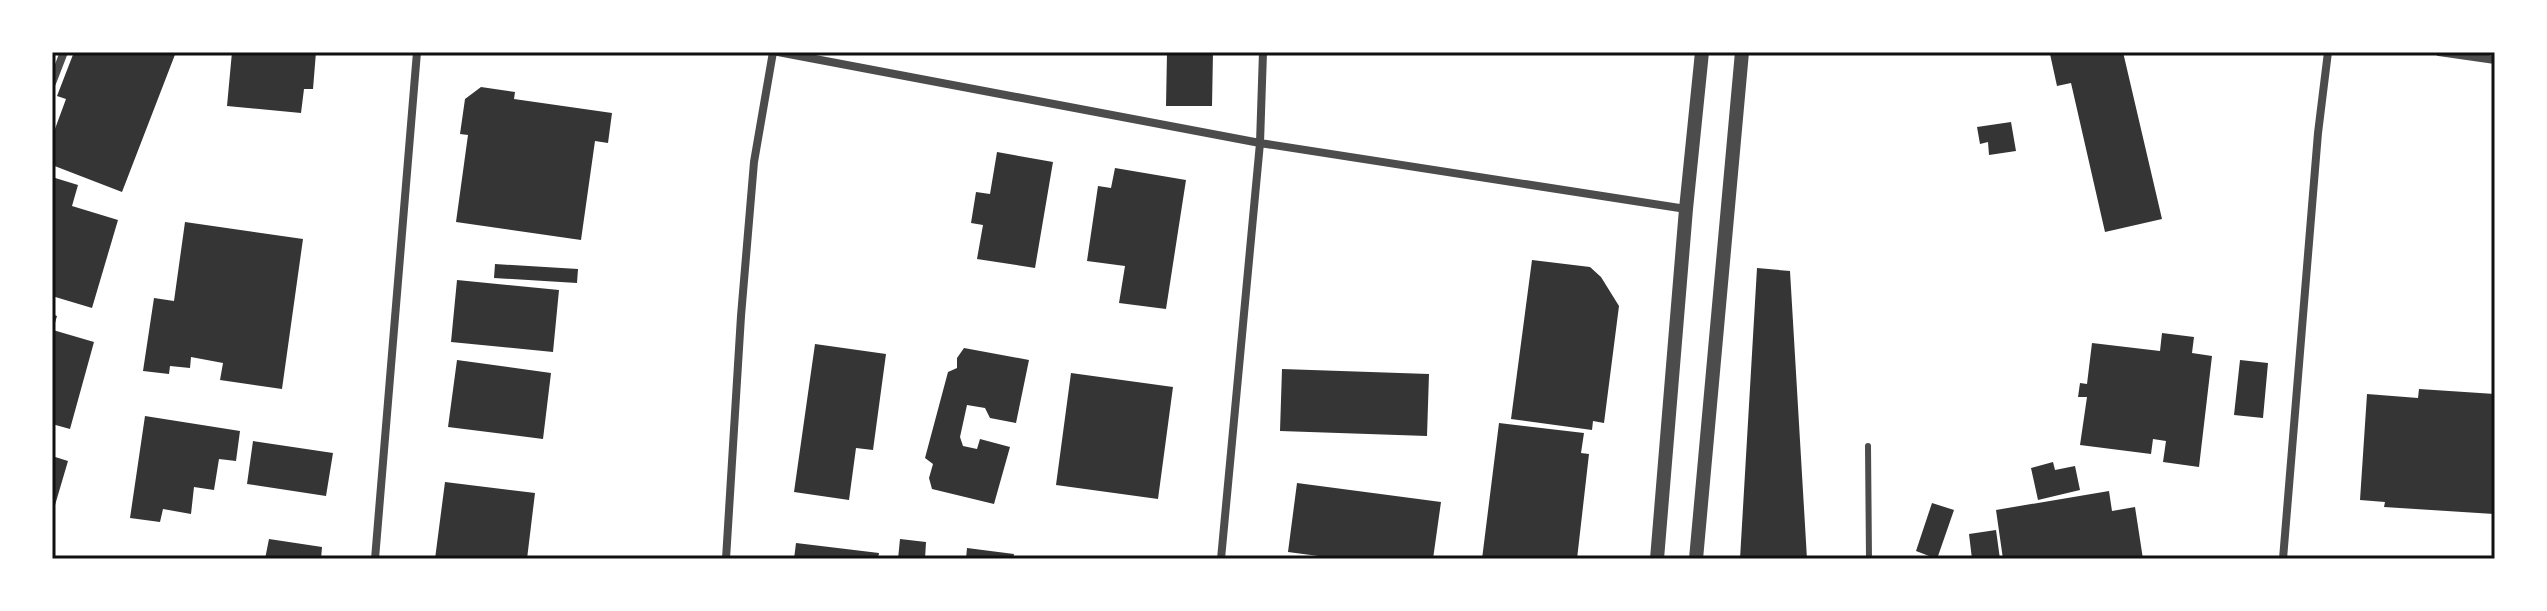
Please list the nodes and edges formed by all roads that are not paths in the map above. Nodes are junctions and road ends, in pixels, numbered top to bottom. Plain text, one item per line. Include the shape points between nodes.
1 (64, 52) edge
2 (417, 52) edge
3 (775, 52) edge
4 (1263, 52) edge
5 (1702, 52) edge
6 (1742, 52) edge
7 (2328, 52) edge
8 (2439, 52) edge
9 (2495, 60) edge
10 (52, 83) edge
11 (1260, 143) junction
12 (1686, 209) junction
13 (1868, 446) dead end
14 (375, 559) edge
15 (726, 559) edge
16 (1221, 559) edge
17 (1657, 559) edge
18 (1696, 559) edge
19 (1869, 559) edge
20 (2283, 559) edge

1 - 10 street
2 - 14 street
3 - 11 street
3 - 15 street via 754,162
4 - 11 street
5 - 12 street
6 - 18 street
7 - 20 street
8 - 9 street
11 - 12 street
11 - 16 street
12 - 17 street
13 - 19 lane

